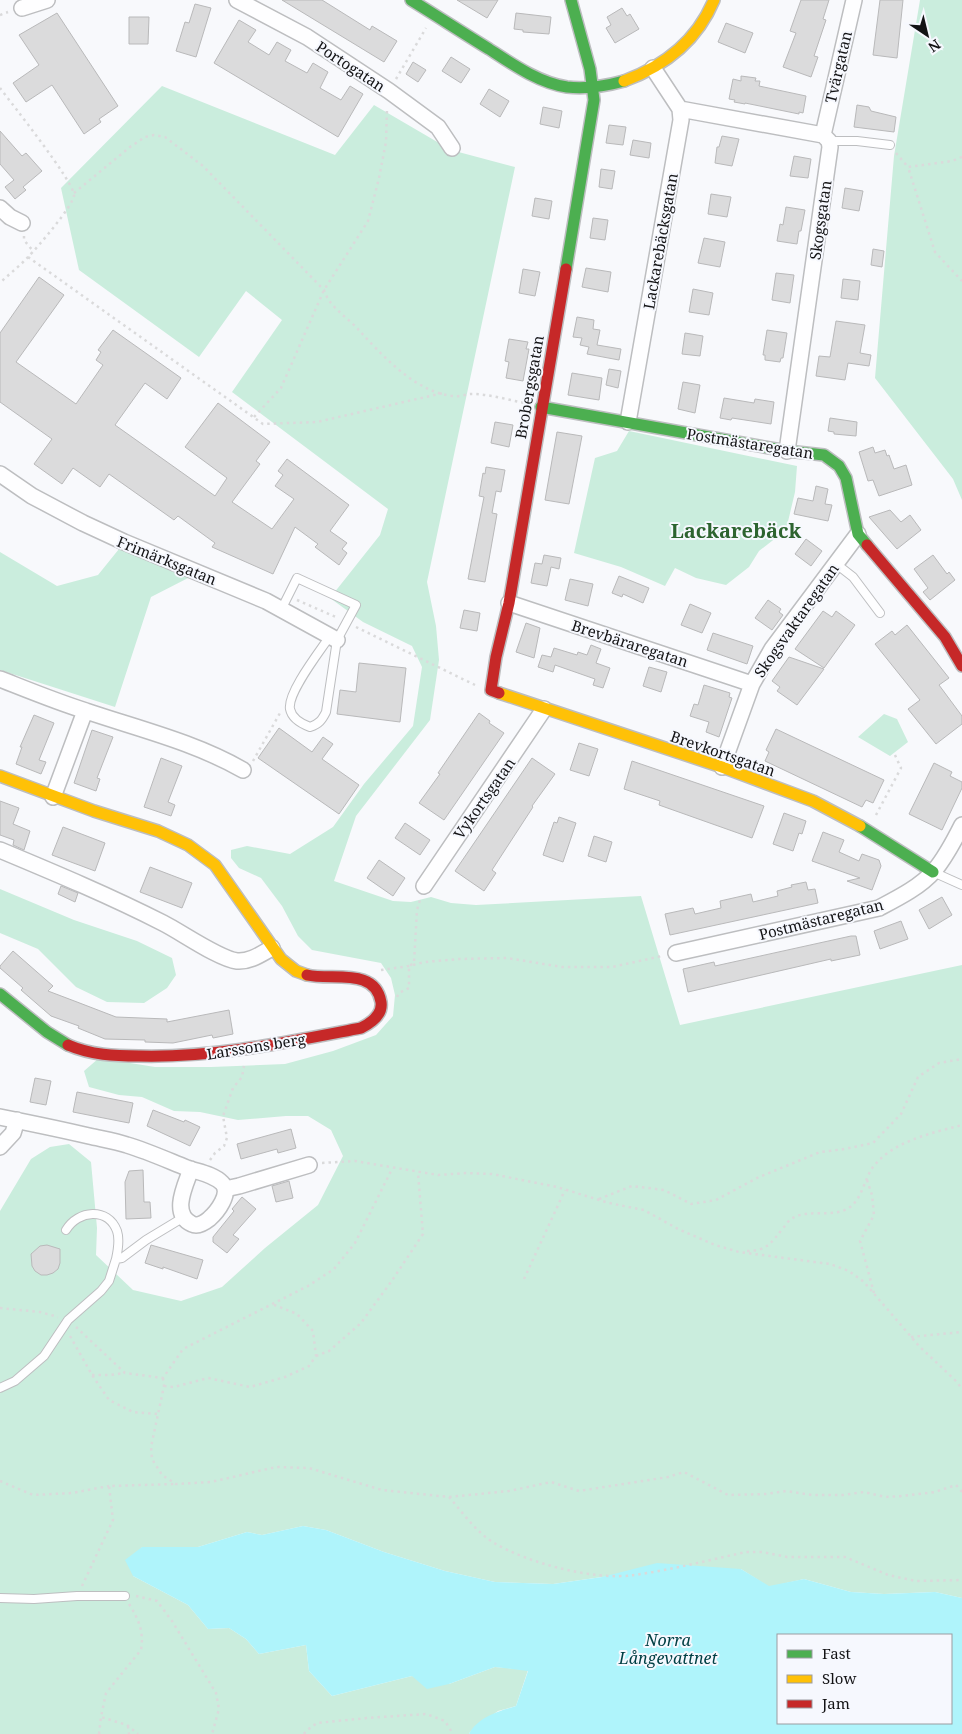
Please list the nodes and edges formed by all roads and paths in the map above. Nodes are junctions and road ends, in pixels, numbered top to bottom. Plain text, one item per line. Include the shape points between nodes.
1 (48, 0) edge
2 (237, 0) edge
3 (411, 0) edge
4 (571, 0) edge
5 (714, 0) edge
6 (854, 0) edge
7 (20, 4) edge
8 (441, 18) junction
9 (653, 68) junction
10 (0, 88) edge
11 (592, 88) junction
12 (389, 90) junction
13 (680, 109) junction
14 (826, 138) junction
15 (890, 145) joint
16 (452, 148) dead end
17 (962, 157) edge
18 (908, 167) junction
19 (74, 193) junction
20 (0, 208) edge
21 (22, 223) dead end
22 (28, 257) junction
23 (962, 281) edge
24 (0, 283) edge
25 (324, 290) junction
26 (443, 393) junction
27 (541, 407) junction
28 (254, 417) junction
29 (628, 422) junction
30 (787, 451) junction
31 (0, 474) edge
32 (858, 534) junction
33 (835, 564) junction
34 (509, 603) junction
35 (281, 610) junction
36 (880, 613) dead end
37 (334, 638) junction
38 (962, 666) edge
39 (0, 679) edge
40 (752, 684) junction
41 (491, 690) joint
42 (544, 710) junction
43 (85, 711) junction
44 (281, 711) dead end
45 (894, 753) dead end
46 (722, 767) junction
47 (243, 770) joint
48 (0, 776) edge
49 (54, 797) junction
50 (962, 825) edge
51 (868, 830) junction
52 (0, 850) edge
53 (933, 872) junction
54 (962, 885) edge
55 (424, 886) joint
56 (272, 948) junction
57 (676, 953) joint
58 (409, 966) junction
59 (373, 968) dead end
60 (0, 994) edge
61 (381, 1008) junction
62 (243, 1050) junction
63 (962, 1059) edge
64 (0, 1117) edge
65 (17, 1120) junction
66 (962, 1126) edge
67 (0, 1147) edge
68 (309, 1165) joint
69 (392, 1169) junction
70 (198, 1171) junction
71 (418, 1172) junction
72 (866, 1180) junction
73 (225, 1189) junction
74 (565, 1190) junction
75 (597, 1200) junction
76 (184, 1217) junction
77 (66, 1230) dead end
78 (739, 1252) junction
79 (116, 1259) junction
80 (524, 1278) dead end
81 (874, 1294) junction
82 (272, 1304) junction
83 (0, 1308) edge
84 (66, 1323) junction
85 (962, 1332) edge
86 (912, 1337) junction
87 (316, 1356) junction
88 (125, 1373) junction
89 (92, 1375) junction
90 (163, 1378) junction
91 (164, 1386) junction
92 (0, 1388) edge
93 (962, 1389) edge
94 (157, 1414) junction
95 (0, 1481) edge
96 (962, 1482) edge
97 (176, 1484) junction
98 (956, 1484) junction
99 (109, 1486) junction
100 (962, 1492) edge
101 (449, 1497) junction
102 (962, 1580) edge
103 (77, 1596) junction
104 (125, 1596) junction
105 (0, 1598) edge
106 (101, 1717) junction
107 (127, 1725) junction
108 (99, 1734) edge
109 (129, 1734) edge
110 (138, 1734) edge
111 (212, 1734) edge
112 (304, 1734) edge
113 (453, 1734) edge

1 - 7 street
2 - 12 street, Portogatan via 307,37
3 - 8 street
4 - 11 street, Brobergsgatan
5 - 9 street via 692,38
6 - 14 street, Tvärgatan
8 - 11 street via 520,68 547,81 567,87
8 - 12 path via 436,27 430,23
9 - 11 street via 632,79
9 - 13 street
10 - 19 path via 59,167
11 - 27 street, Brobergsgatan via 594,100
12 - 16 street, Portogatan via 438,127
12 - 25 path via 386,142 368,221
13 - 14 street
13 - 29 street, Lackarebäcksgatan via 681,120
14 - 15 lane
14 - 30 street, Skogsgatan via 830,147
15 - 18 path
17 - 18 path
18 - 23 path via 935,252
19 - 22 path via 69,205
19 - 25 path via 145,137 154,134 165,137 203,166
20 - 21 street
22 - 24 path
22 - 28 path
25 - 26 path via 327,299 385,359 422,387
25 - 28 path via 282,388
26 - 27 path via 454,397 488,396
26 - 28 path via 317,422 263,424
27 - 29 street, Postmästaregatan
27 - 34 street, Brobergsgatan
29 - 30 street, Postmästaregatan
30 - 32 street, Postmästaregatan via 824,455 839,466 846,478
31 - 35 street, Frimärksgatan via 32,496 92,527
32 - 33 street, Skogsvaktaregatan
32 - 38 street, Postmästaregatan via 945,637
33 - 36 lane via 853,578
33 - 40 street, Skogsvaktaregatan via 772,649
34 - 40 street, Brevbäraregatan
34 - 41 street, Brobergsgatan
35 - 37 street, Frimärksgatan
35 - 37 lane via 297,578 356,605
37 - 37 lane via 295,689 291,701 293,715 310,727 322,720 326,712
39 - 43 street
40 - 46 street, Skogsvaktaregatan
41 - 42 street, Brevkortsgatan
42 - 46 street, Brevkortsgatan
42 - 55 street, Vykortsgatan
43 - 47 street via 217,756
43 - 49 street
44 - 47 path via 258,754
45 - 51 path via 901,768
46 - 51 street, Brevkortsgatan via 813,801
48 - 49 street
49 - 56 street via 180,839 205,854 216,865
50 - 53 street, Postmästaregatan
51 - 53 street, Brevkortsgatan
52 - 56 street via 163,923 224,957 246,960
53 - 54 lane
53 - 57 street, Postmästaregatan via 908,892 879,908
55 - 58 path via 416,910 414,963
56 - 61 street via 291,968 302,974 366,980 378,991
57 - 58 path via 612,967 562,967 507,958 459,959
58 - 59 path
58 - 61 path via 409,988 399,993 391,1009
60 - 62 street, Larssons berg via 64,1044 90,1051 160,1057
61 - 62 street, Larssons berg via 376,1018 361,1028
62 - 70 path via 245,1069 233,1088 223,1116 228,1138
63 - 75 path via 939,1063 918,1077 901,1114 873,1143 820,1152 756,1178 716,1200 691,1204 664,1190 632,1186
64 - 65 street
65 - 67 street via 13,1133
65 - 70 street via 126,1144
66 - 72 path via 911,1139 882,1158
68 - 69 path via 355,1161
68 - 73 street
69 - 71 path
69 - 82 path via 355,1243 334,1269
70 - 73 street via 223,1183
70 - 76 street via 180,1203
71 - 74 path via 492,1174
71 - 87 path via 424,1234 361,1323 329,1351
72 - 78 path via 861,1194 848,1208 831,1213 808,1213 790,1219 769,1246
72 - 81 path via 874,1214 860,1242
73 - 76 street via 223,1200 202,1224 195,1225
74 - 75 path
74 - 80 path
75 - 78 path via 644,1210 687,1233
76 - 79 lane
77 - 79 lane via 82,1215 101,1214 116,1230
78 - 81 path via 830,1264 849,1271
79 - 84 lane via 101,1291
81 - 86 path
82 - 87 path via 297,1314 314,1332
82 - 90 path via 184,1349
83 - 84 path via 40,1312
84 - 88 path
84 - 89 path
84 - 92 lane via 37,1363 15,1381
85 - 86 path
86 - 93 path
87 - 91 path via 309,1366 293,1374 250,1387 208,1378 174,1387
88 - 89 path
88 - 90 path
89 - 94 path via 109,1400 133,1412
90 - 91 path
91 - 94 path
94 - 97 path via 152,1459 162,1475
95 - 99 path via 33,1495 72,1493
96 - 98 path
97 - 99 path
97 - 101 path via 211,1482 276,1467 310,1468 382,1490
98 - 100 path
98 - 101 path via 935,1492 885,1497 864,1492 812,1495 786,1491 728,1495 684,1472 579,1491 551,1482 509,1491
99 - 103 path via 113,1520
101 - 102 path via 473,1526 494,1543 542,1564 591,1574 632,1576 746,1552 762,1552 787,1557 845,1557 888,1575 916,1580
103 - 104 lane
103 - 105 lane
104 - 106 path via 140,1622 143,1641 141,1650 106,1693
104 - 111 path via 158,1601 172,1621 216,1693 218,1709
106 - 107 path
106 - 108 path
107 - 109 path
107 - 110 path
112 - 113 path via 317,1724 426,1714 445,1721

